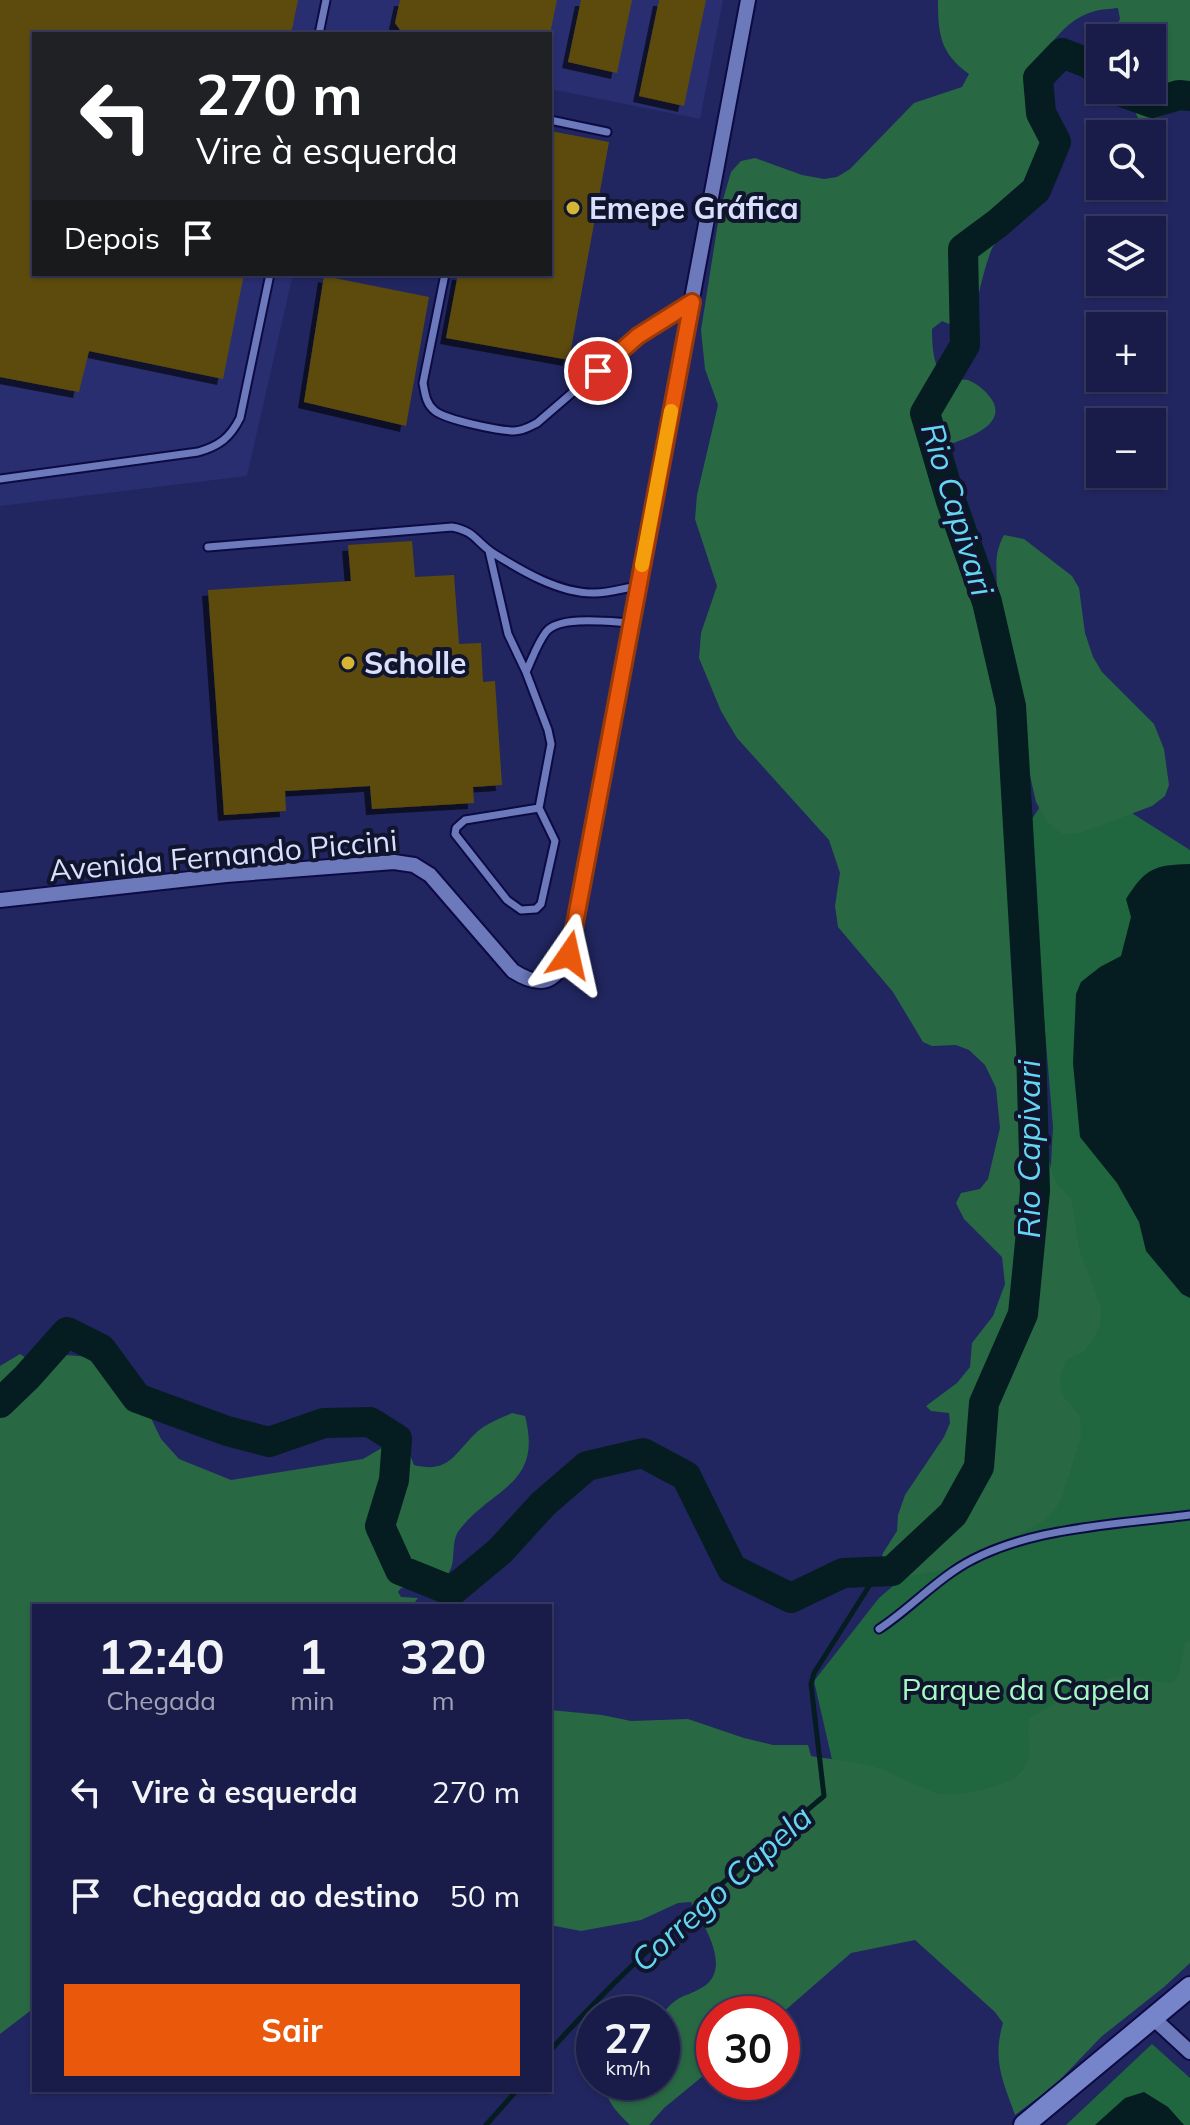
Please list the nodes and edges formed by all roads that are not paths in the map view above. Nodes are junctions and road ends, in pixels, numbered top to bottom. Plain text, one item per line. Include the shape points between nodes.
1 (326, 0) edge
2 (748, 0) edge
3 (319, 32) edge
4 (552, 120) edge
5 (607, 132) dead end
6 (270, 276) edge
7 (445, 276) edge
8 (692, 302) junction
9 (0, 479) edge
10 (208, 547) dead end
11 (489, 551) junction
12 (638, 586) junction
13 (631, 623) junction
14 (526, 672) junction
15 (539, 808) junction
16 (0, 900) edge
17 (1190, 1515) edge
18 (879, 1629) dead end
19 (1189, 1990) edge
20 (1153, 2018) junction
21 (1190, 2052) edge
22 (1024, 2125) edge

1 - 3 lane
2 - 8 street, Avenida Fernando Piccini
4 - 5 lane
6 - 9 lane via 240,418 217,446
7 - 8 lane via 423,383 426,400 451,418 511,431 537,423 638,336
8 - 12 street, Avenida Fernando Piccini
10 - 11 lane via 452,527 474,534
11 - 12 lane via 574,591
11 - 14 lane via 508,634
12 - 13 street, Avenida Fernando Piccini
13 - 14 lane via 554,626
13 - 16 street, Avenida Fernando Piccini via 569,955 560,973 545,981 529,981 513,971 430,875 394,862
14 - 15 lane via 551,744
15 - 15 lane via 553,833 554,849 541,904 521,910 457,839 456,828 465,820
17 - 18 lane via 1018,1542 952,1571
19 - 20 street
20 - 21 street
20 - 22 street

